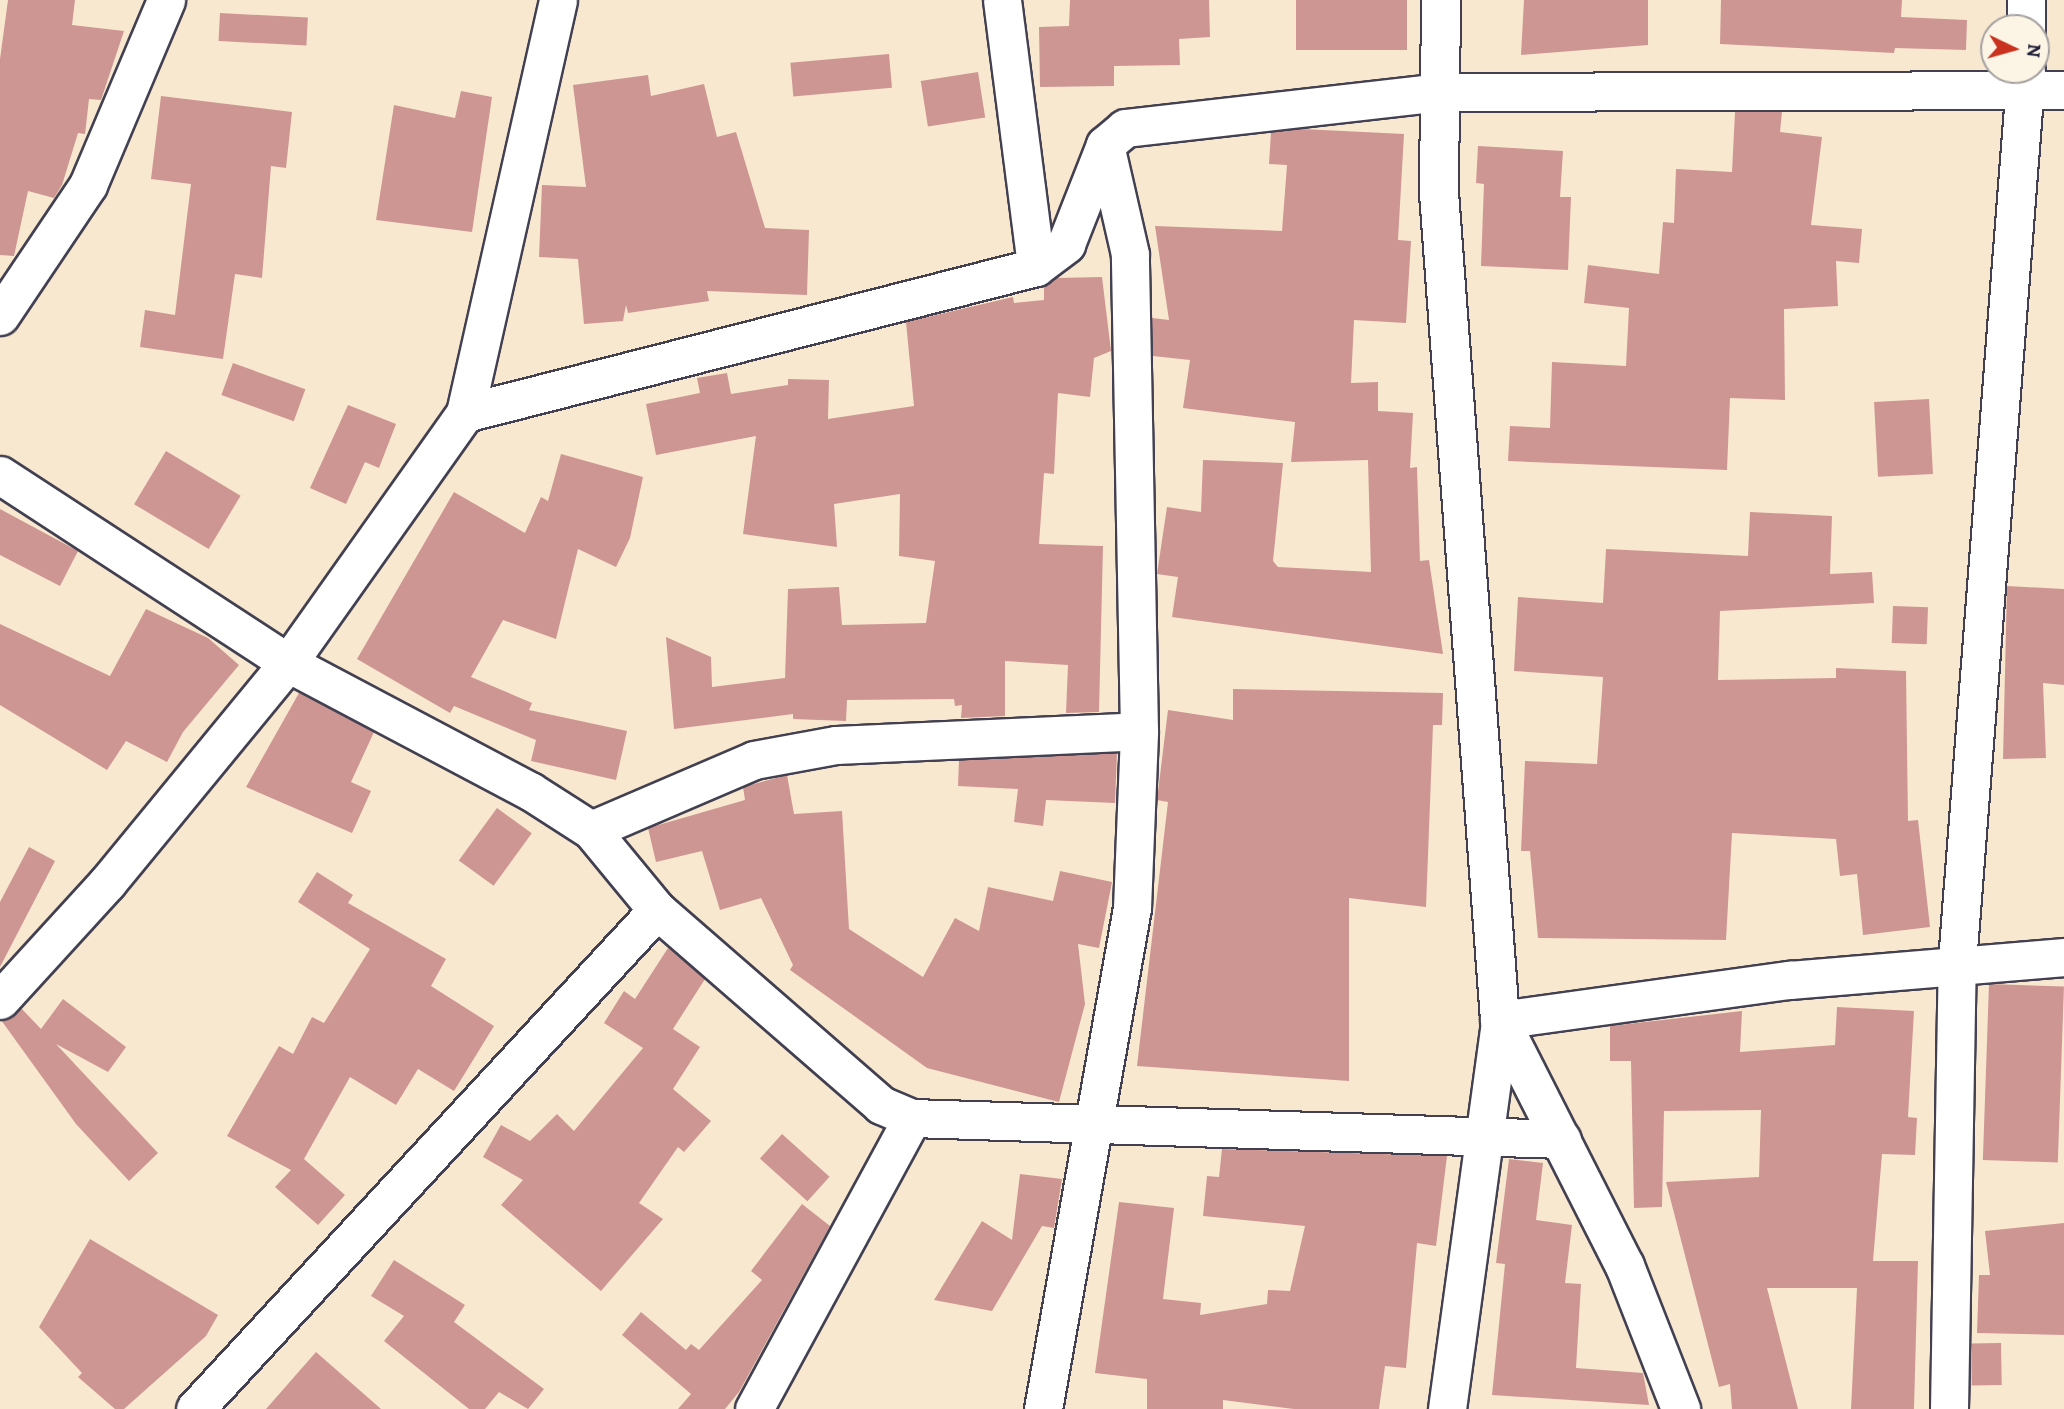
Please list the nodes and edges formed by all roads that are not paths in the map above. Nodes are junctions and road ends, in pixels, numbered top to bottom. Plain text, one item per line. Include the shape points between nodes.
1 (166, 0) edge
2 (558, 0) edge
3 (1002, 0) edge
4 (1441, 0) edge
5 (1980, 82) edge
6 (2026, 84) edge
7 (2039, 84) edge
8 (2064, 90) edge
9 (1439, 92) junction
10 (1105, 145) junction
11 (1036, 267) junction
12 (0, 316) edge
13 (466, 413) junction
14 (0, 475) edge
15 (288, 663) junction
16 (1139, 731) junction
17 (591, 831) junction
18 (657, 910) junction
19 (2064, 957) edge
20 (1956, 962) junction
21 (0, 1000) edge
22 (1500, 1020) junction
23 (912, 1118) junction
24 (1096, 1125) junction
25 (1488, 1137) junction
26 (1562, 1139) junction
27 (195, 1409) edge
28 (754, 1409) edge
29 (1043, 1409) edge
30 (1447, 1409) edge
31 (1681, 1409) edge
32 (1949, 1409) edge

1 - 12 street via 88,185
2 - 13 street
3 - 11 street
4 - 9 street
5 - 9 street
6 - 20 street
7 - 8 street
9 - 10 street via 1125,128
9 - 22 street via 1440,207
10 - 11 street via 1066,244
10 - 16 street via 1130,254
11 - 13 street
13 - 15 street
14 - 15 street
15 - 17 street via 530,791
15 - 21 street via 107,883
16 - 17 street via 836,745 754,760
16 - 24 street via 1132,908
17 - 18 street
18 - 23 street via 881,1105
18 - 27 street
19 - 20 street
20 - 22 street
20 - 32 street
22 - 25 street
22 - 26 street
23 - 24 street
23 - 28 street
24 - 25 street
24 - 29 street
25 - 26 street
25 - 30 street
26 - 31 street via 1625,1266

